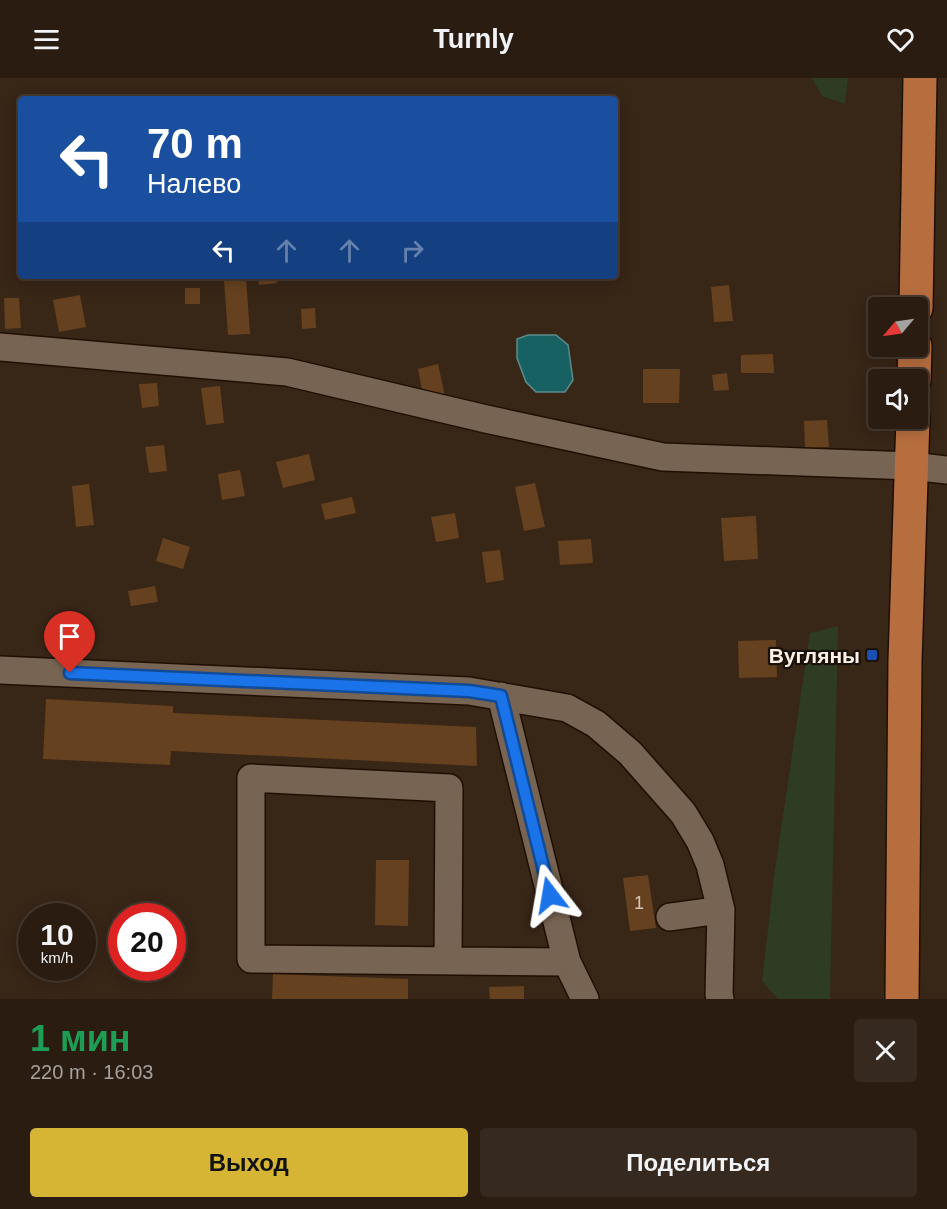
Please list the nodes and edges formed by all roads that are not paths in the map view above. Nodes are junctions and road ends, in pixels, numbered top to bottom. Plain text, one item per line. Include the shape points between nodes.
1 (920, 78) edge
2 (915, 297) edge
3 (0, 347) edge
4 (913, 429) edge
5 (912, 466) junction
6 (947, 470) edge
7 (0, 670) edge
8 (501, 696) junction
9 (721, 910) junction
10 (670, 917) dead end
11 (448, 960) junction
12 (567, 962) junction
13 (585, 999) edge
14 (720, 999) edge
15 (902, 999) edge

1 - 2 main road
3 - 5 street via 287,372 663,457
4 - 5 main road
5 - 6 street
5 - 15 main road via 905,661
7 - 8 street via 469,691
8 - 9 street via 567,708 596,724 630,753 683,813 700,841
8 - 12 street
9 - 10 street
9 - 14 street
11 - 11 street via 251,959 251,778 448,788
11 - 12 street
12 - 13 street

